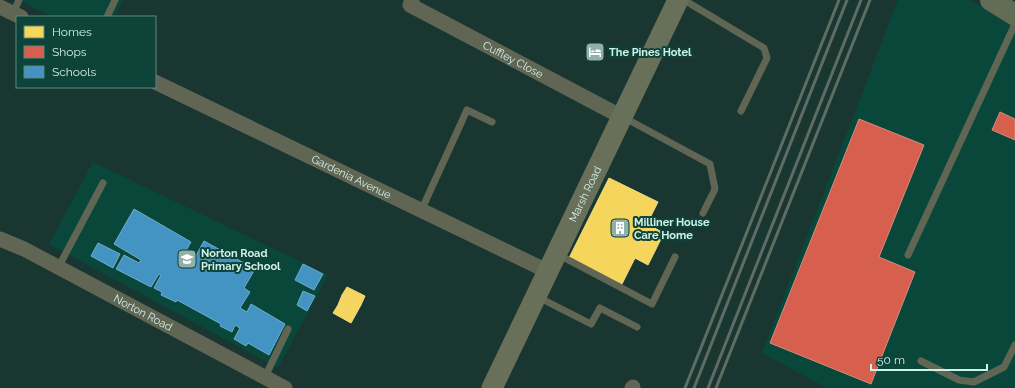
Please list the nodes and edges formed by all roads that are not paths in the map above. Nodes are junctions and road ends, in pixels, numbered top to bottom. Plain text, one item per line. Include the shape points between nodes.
1 (115, 0) edge
2 (412, 0) edge
3 (678, 0) edge
4 (684, 0) edge
5 (990, 0) edge
6 (1015, 15) edge
7 (107, 16) edge
8 (1015, 24) edge
9 (156, 82) edge
10 (741, 111) dead end
11 (622, 117) junction
12 (492, 122) dead end
13 (103, 183) dead end
14 (420, 212) junction
15 (703, 214) dead end
16 (0, 240) edge
17 (908, 255) dead end
18 (676, 257) dead end
19 (551, 262) junction
20 (58, 268) junction
21 (536, 296) junction
22 (638, 327) dead end
23 (288, 328) dead end
24 (1015, 345) edge
25 (921, 361) dead end
26 (265, 377) junction
27 (285, 388) edge
28 (492, 388) edge

1 - 7 lane
2 - 11 street, Cuffley Close via 410,5
3 - 11 main road, Marsh Road
4 - 10 lane via 764,48 767,58
5 - 6 main road
8 - 17 lane
9 - 14 street, Gardenia Avenue
11 - 15 lane via 710,164 715,189
11 - 19 main road, Marsh Road
12 - 14 lane via 467,110
13 - 20 lane
14 - 19 street, Gardenia Avenue
16 - 20 street, Norton Road
18 - 19 lane via 652,304
19 - 21 main road, Marsh Road
20 - 26 street, Norton Road
21 - 22 lane via 591,324 600,308
21 - 28 main road, Marsh Road
23 - 26 lane
24 - 25 lane via 1004,367 974,382 959,380
26 - 27 street, Norton Road

